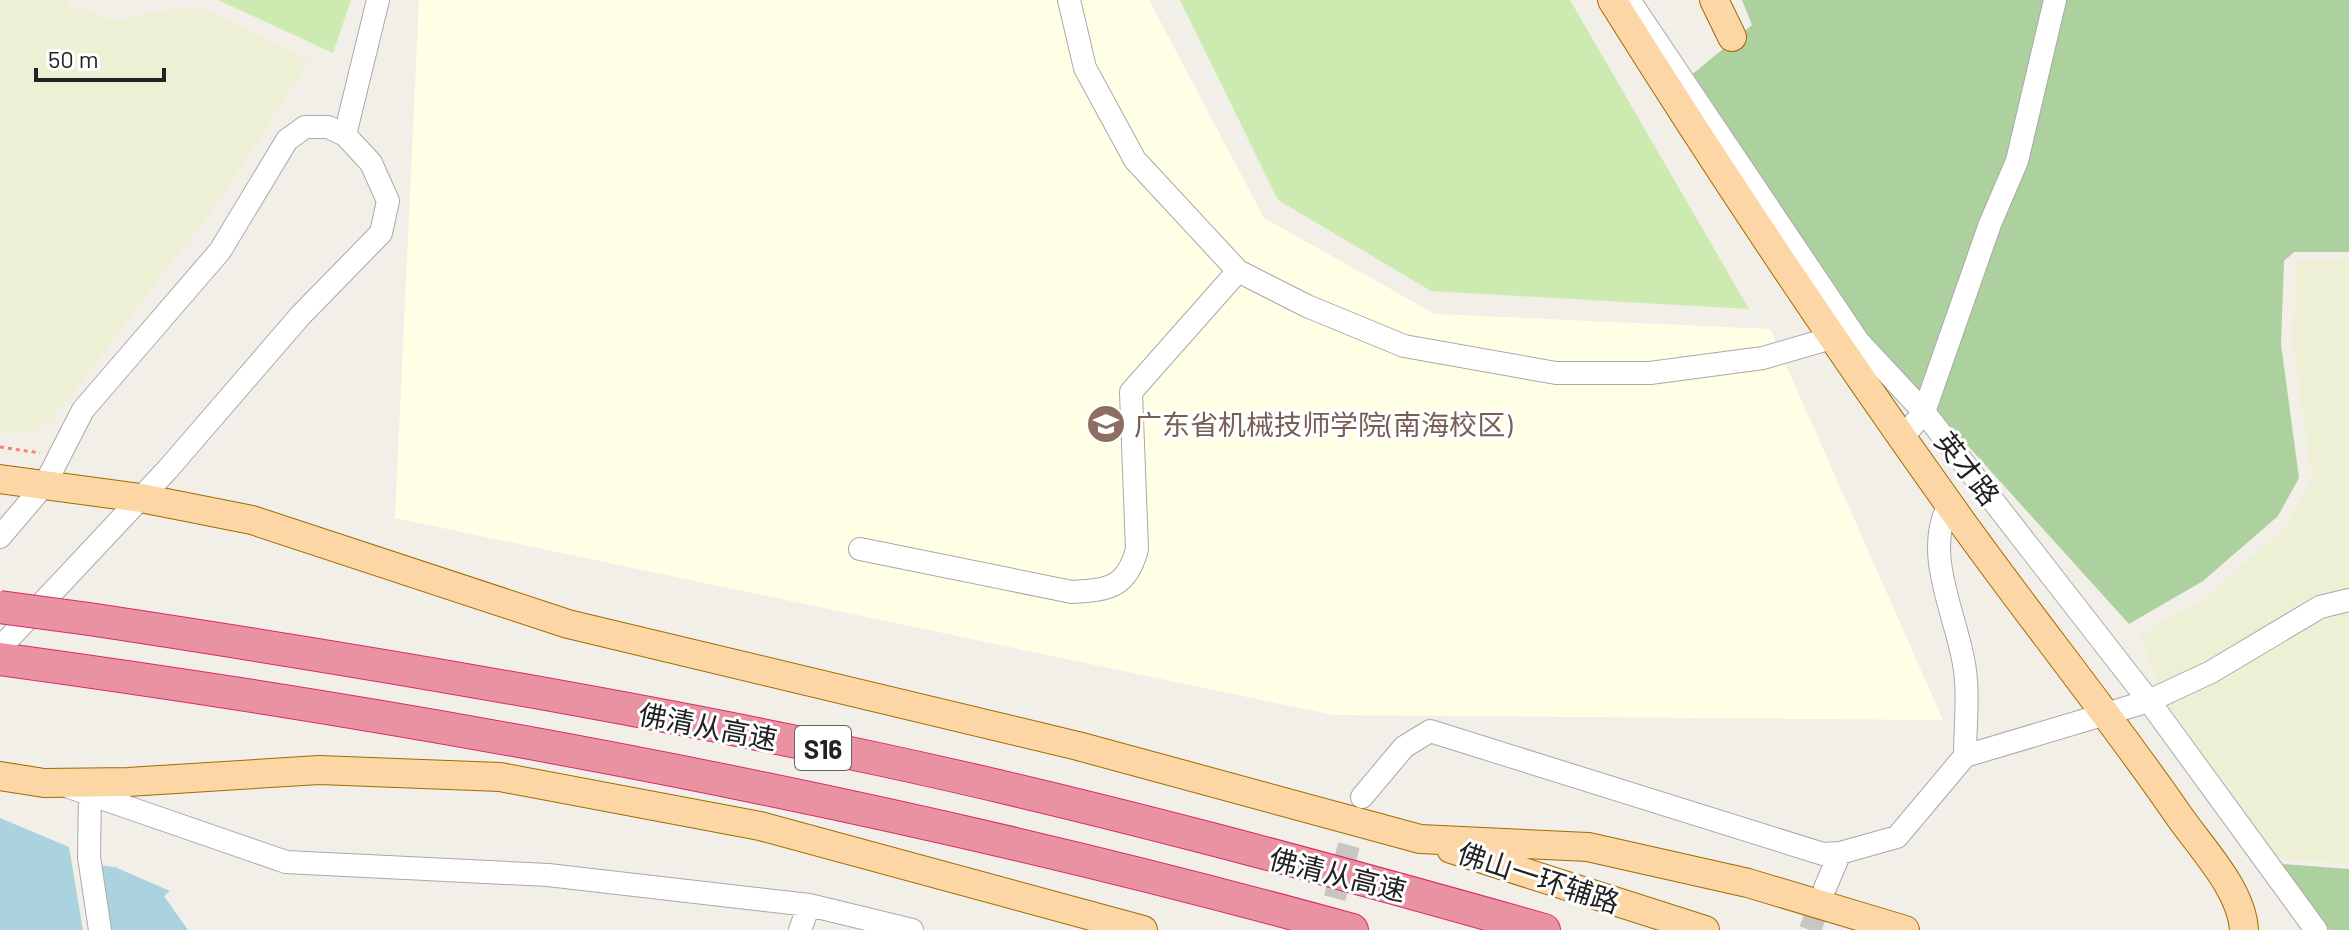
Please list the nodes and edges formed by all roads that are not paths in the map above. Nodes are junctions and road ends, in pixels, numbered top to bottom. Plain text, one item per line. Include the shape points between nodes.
1 (378, 0) edge
2 (1069, 0) edge
3 (1612, 0) edge
4 (1629, 0) edge
5 (1714, 0) edge
6 (2055, 0) edge
7 (1732, 37) dead end
8 (345, 135) junction
9 (1238, 271) junction
10 (1835, 337) junction
11 (1924, 412) junction
12 (1903, 437) junction
13 (0, 479) edge
14 (45, 484) junction
15 (141, 498) junction
16 (1949, 505) junction
17 (0, 537) edge
18 (860, 549) dead end
19 (2349, 600) edge
20 (0, 607) edge
21 (0, 648) edge
22 (0, 659) edge
23 (2149, 701) junction
24 (2108, 714) junction
25 (1965, 756) junction
26 (0, 776) edge
27 (44, 783) junction
28 (90, 794) junction
29 (1362, 797) tunnel mouth
30 (1420, 839) junction
31 (1840, 853) junction
32 (1825, 888) tunnel mouth
33 (1224, 896) junction
34 (809, 905) junction
35 (100, 930) edge
36 (800, 930) edge
37 (912, 930) edge
38 (1143, 930) edge
39 (1305, 930) edge
40 (1352, 930) edge
41 (1544, 930) edge
42 (1705, 930) edge
43 (1905, 930) edge
44 (2244, 930) edge
45 (2316, 930) edge

1 - 8 street
2 - 9 street via 1085,68 1135,160
3 - 10 main road, 英才路
4 - 11 street, 英才路 via 1858,341
5 - 7 main road
6 - 11 street via 2017,161
8 - 14 street via 328,127 305,127 287,140 220,251 83,410
8 - 15 street via 371,163 388,201 381,233 300,316
9 - 10 street via 1404,346 1556,373 1650,373 1721,364
9 - 18 street via 1131,392 1137,549 1132,570 1119,583 1072,592
10 - 12 main road, 英才路
11 - 12 street
11 - 23 street, 英才路
12 - 16 main road, 英才路
13 - 14 main road
14 - 15 main road
14 - 17 street
15 - 21 street
15 - 30 main road via 252,520 568,624 1078,746
16 - 24 main road, 英才路
16 - 25 street via 1941,520 1942,572 1966,681
19 - 23 street via 2320,607 2211,672
20 - 41 highway, 佛清从高速 / S16, bridge via 400,668 877,759 1123,817
22 - 33 highway, 佛清从高速 / S16 via 362,713 737,782
23 - 24 street
23 - 45 street, 英才路
24 - 25 street
24 - 44 main road, 英才路 via 2243,910
25 - 31 street via 1897,837
26 - 27 main road
27 - 28 street
27 - 38 main road via 319,770 500,777 760,826
28 - 34 street via 286,862 548,875
28 - 35 street via 89,857
29 - 31 street via 1404,747 1430,731 1823,854
30 - 42 main road, 佛山一环辅路
30 - 43 main road via 1588,847 1748,883
31 - 32 street
33 - 39 highway
33 - 40 highway, 佛清从高速 / S16
34 - 36 street
34 - 37 street

